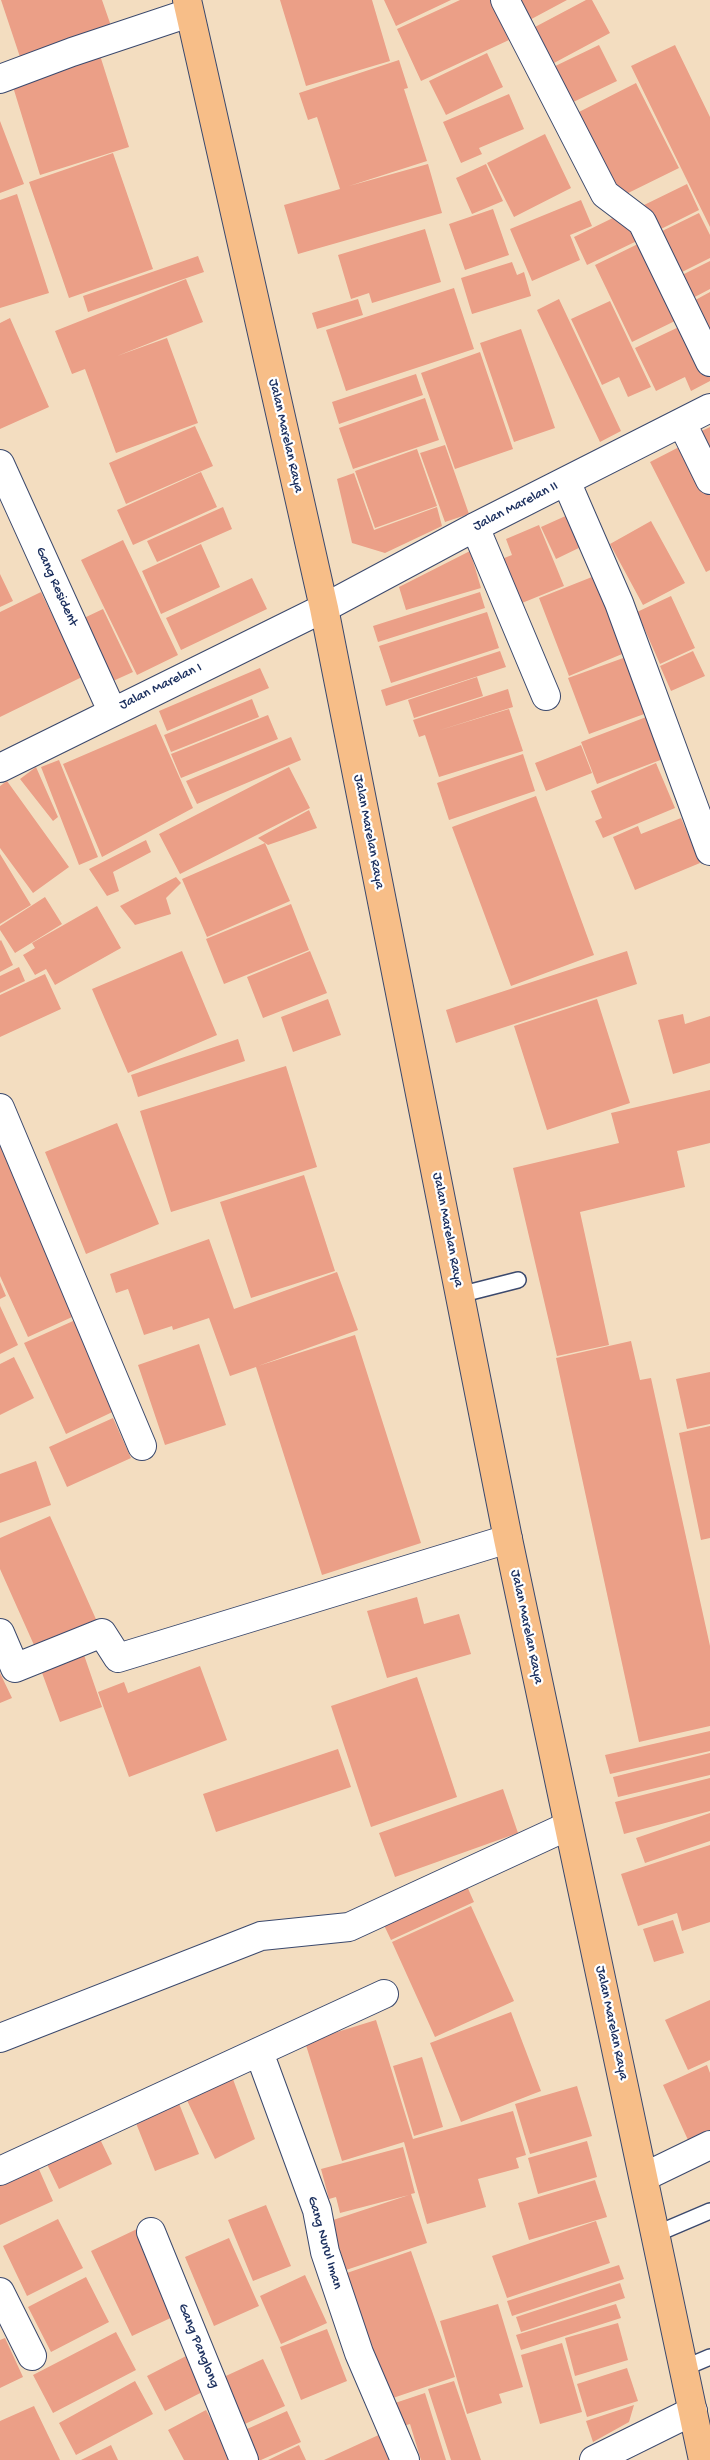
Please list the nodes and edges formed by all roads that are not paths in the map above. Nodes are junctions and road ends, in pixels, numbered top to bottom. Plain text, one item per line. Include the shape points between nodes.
1 (505, 0) edge
2 (188, 6) edge
3 (0, 79) edge
4 (710, 362) edge
5 (710, 408) edge
6 (682, 422) junction
7 (0, 464) edge
8 (710, 480) edge
9 (566, 481) junction
10 (475, 528) junction
11 (324, 608) junction
12 (546, 696) dead end
13 (112, 711) junction
14 (6, 765) edge
15 (710, 851) edge
16 (0, 1108) edge
17 (518, 1280) dead end
18 (459, 1295) junction
19 (142, 1446) dead end
20 (508, 1539) junction
21 (0, 1633) edge
22 (568, 1826) junction
23 (384, 1994) dead end
24 (0, 2038) edge
25 (258, 2052) junction
26 (710, 2145) edge
27 (0, 2171) edge
28 (644, 2177) junction
29 (710, 2211) edge
30 (151, 2232) dead end
31 (656, 2234) junction
32 (0, 2292) edge
33 (32, 2356) dead end
34 (710, 2357) edge
35 (684, 2368) junction
36 (693, 2411) junction
37 (244, 2460) edge
38 (405, 2460) edge
39 (594, 2460) edge
40 (704, 2460) edge

1 - 4 street via 605,194 642,222
2 - 3 street
2 - 11 main road, Jalan Marelan Raya
5 - 6 street, Jalan Marelan II
6 - 8 street
6 - 9 street, Jalan Marelan II
7 - 13 street, Gang Resident
9 - 10 street, Jalan Marelan II
9 - 15 street via 620,603
10 - 11 street, Jalan Marelan II
10 - 12 street
11 - 13 street, Jalan Marelan I
11 - 18 main road, Jalan Marelan Raya
13 - 14 street, Jalan Marelan I
16 - 19 street
17 - 18 lane
18 - 20 main road, Jalan Marelan Raya
20 - 21 street via 118,1658 102,1633 15,1668
20 - 22 main road, Jalan Marelan Raya
22 - 24 street via 348,1927 261,1936
22 - 28 main road, Jalan Marelan Raya
23 - 25 street
25 - 27 street
25 - 38 street, Gang Nurul Iman via 317,2210 325,2252 359,2353
26 - 28 street
28 - 31 main road, Jalan Marelan Raya
29 - 31 lane
30 - 37 street, Gang Panglong
31 - 35 main road, Jalan Marelan Raya
32 - 33 street
34 - 35 lane
35 - 36 main road, Jalan Marelan Raya
36 - 39 street
36 - 40 main road, Jalan Marelan Raya

